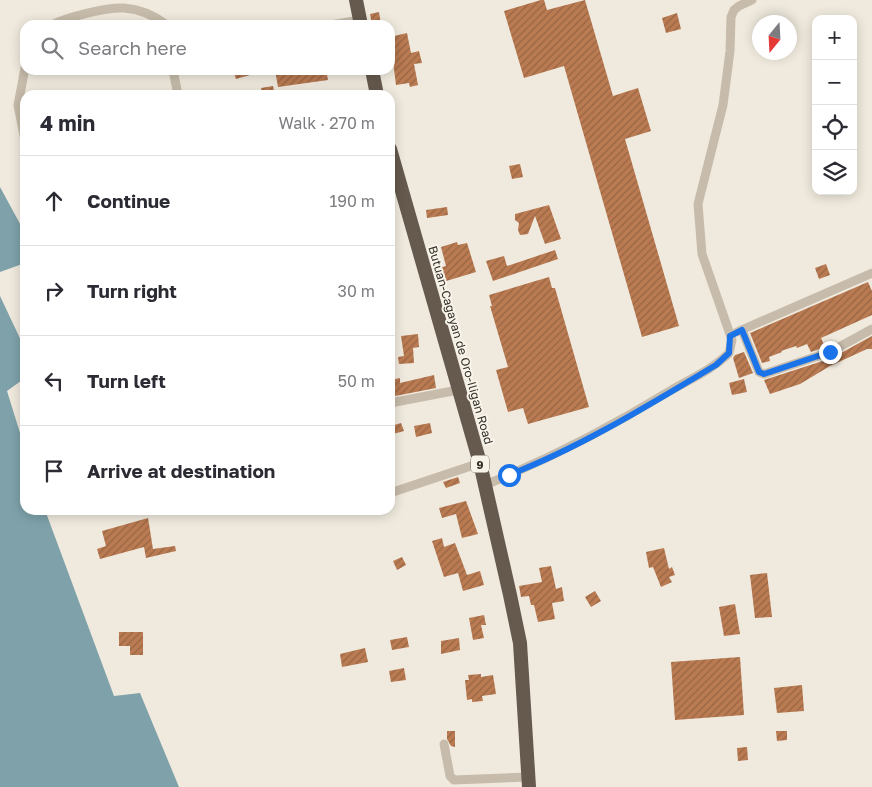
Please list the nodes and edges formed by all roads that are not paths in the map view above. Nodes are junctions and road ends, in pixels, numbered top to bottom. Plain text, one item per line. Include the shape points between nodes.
1 (356, 0) edge
2 (752, 0) edge
3 (67, 20) edge
4 (157, 20) edge
5 (361, 20) edge
6 (24, 75) edge
7 (175, 75) edge
8 (373, 75) edge
9 (21, 90) edge
10 (177, 90) edge
11 (376, 90) edge
12 (20, 94) edge
13 (20, 115) edge
14 (395, 167) edge
15 (872, 272) edge
16 (872, 329) edge
17 (742, 330) junction
18 (730, 336) junction
19 (458, 390) junction
20 (395, 402) edge
21 (480, 463) junction
22 (485, 485) junction
23 (395, 491) edge
24 (444, 744) dead end
25 (529, 782) edge

1 - 5 highway
2 - 18 street via 734,10 731,17 723,105 698,204 702,254
3 - 4 street via 123,8
6 - 9 street
7 - 10 street
8 - 11 highway
12 - 13 street
14 - 19 highway, Butuan-Cagayan de Oro-Iligan Road / 9
15 - 17 street
16 - 17 street via 830,352 764,374 759,372
17 - 18 street
18 - 22 street via 729,353 716,365 566,450
19 - 20 street
19 - 21 highway, Butuan-Cagayan de Oro-Iligan Road / 9
21 - 22 highway, Butuan-Cagayan de Oro-Iligan Road / 9
21 - 23 street
22 - 25 highway, Butuan-Cagayan de Oro-Iligan Road / 9 via 520,643
24 - 25 street via 450,776 454,780

